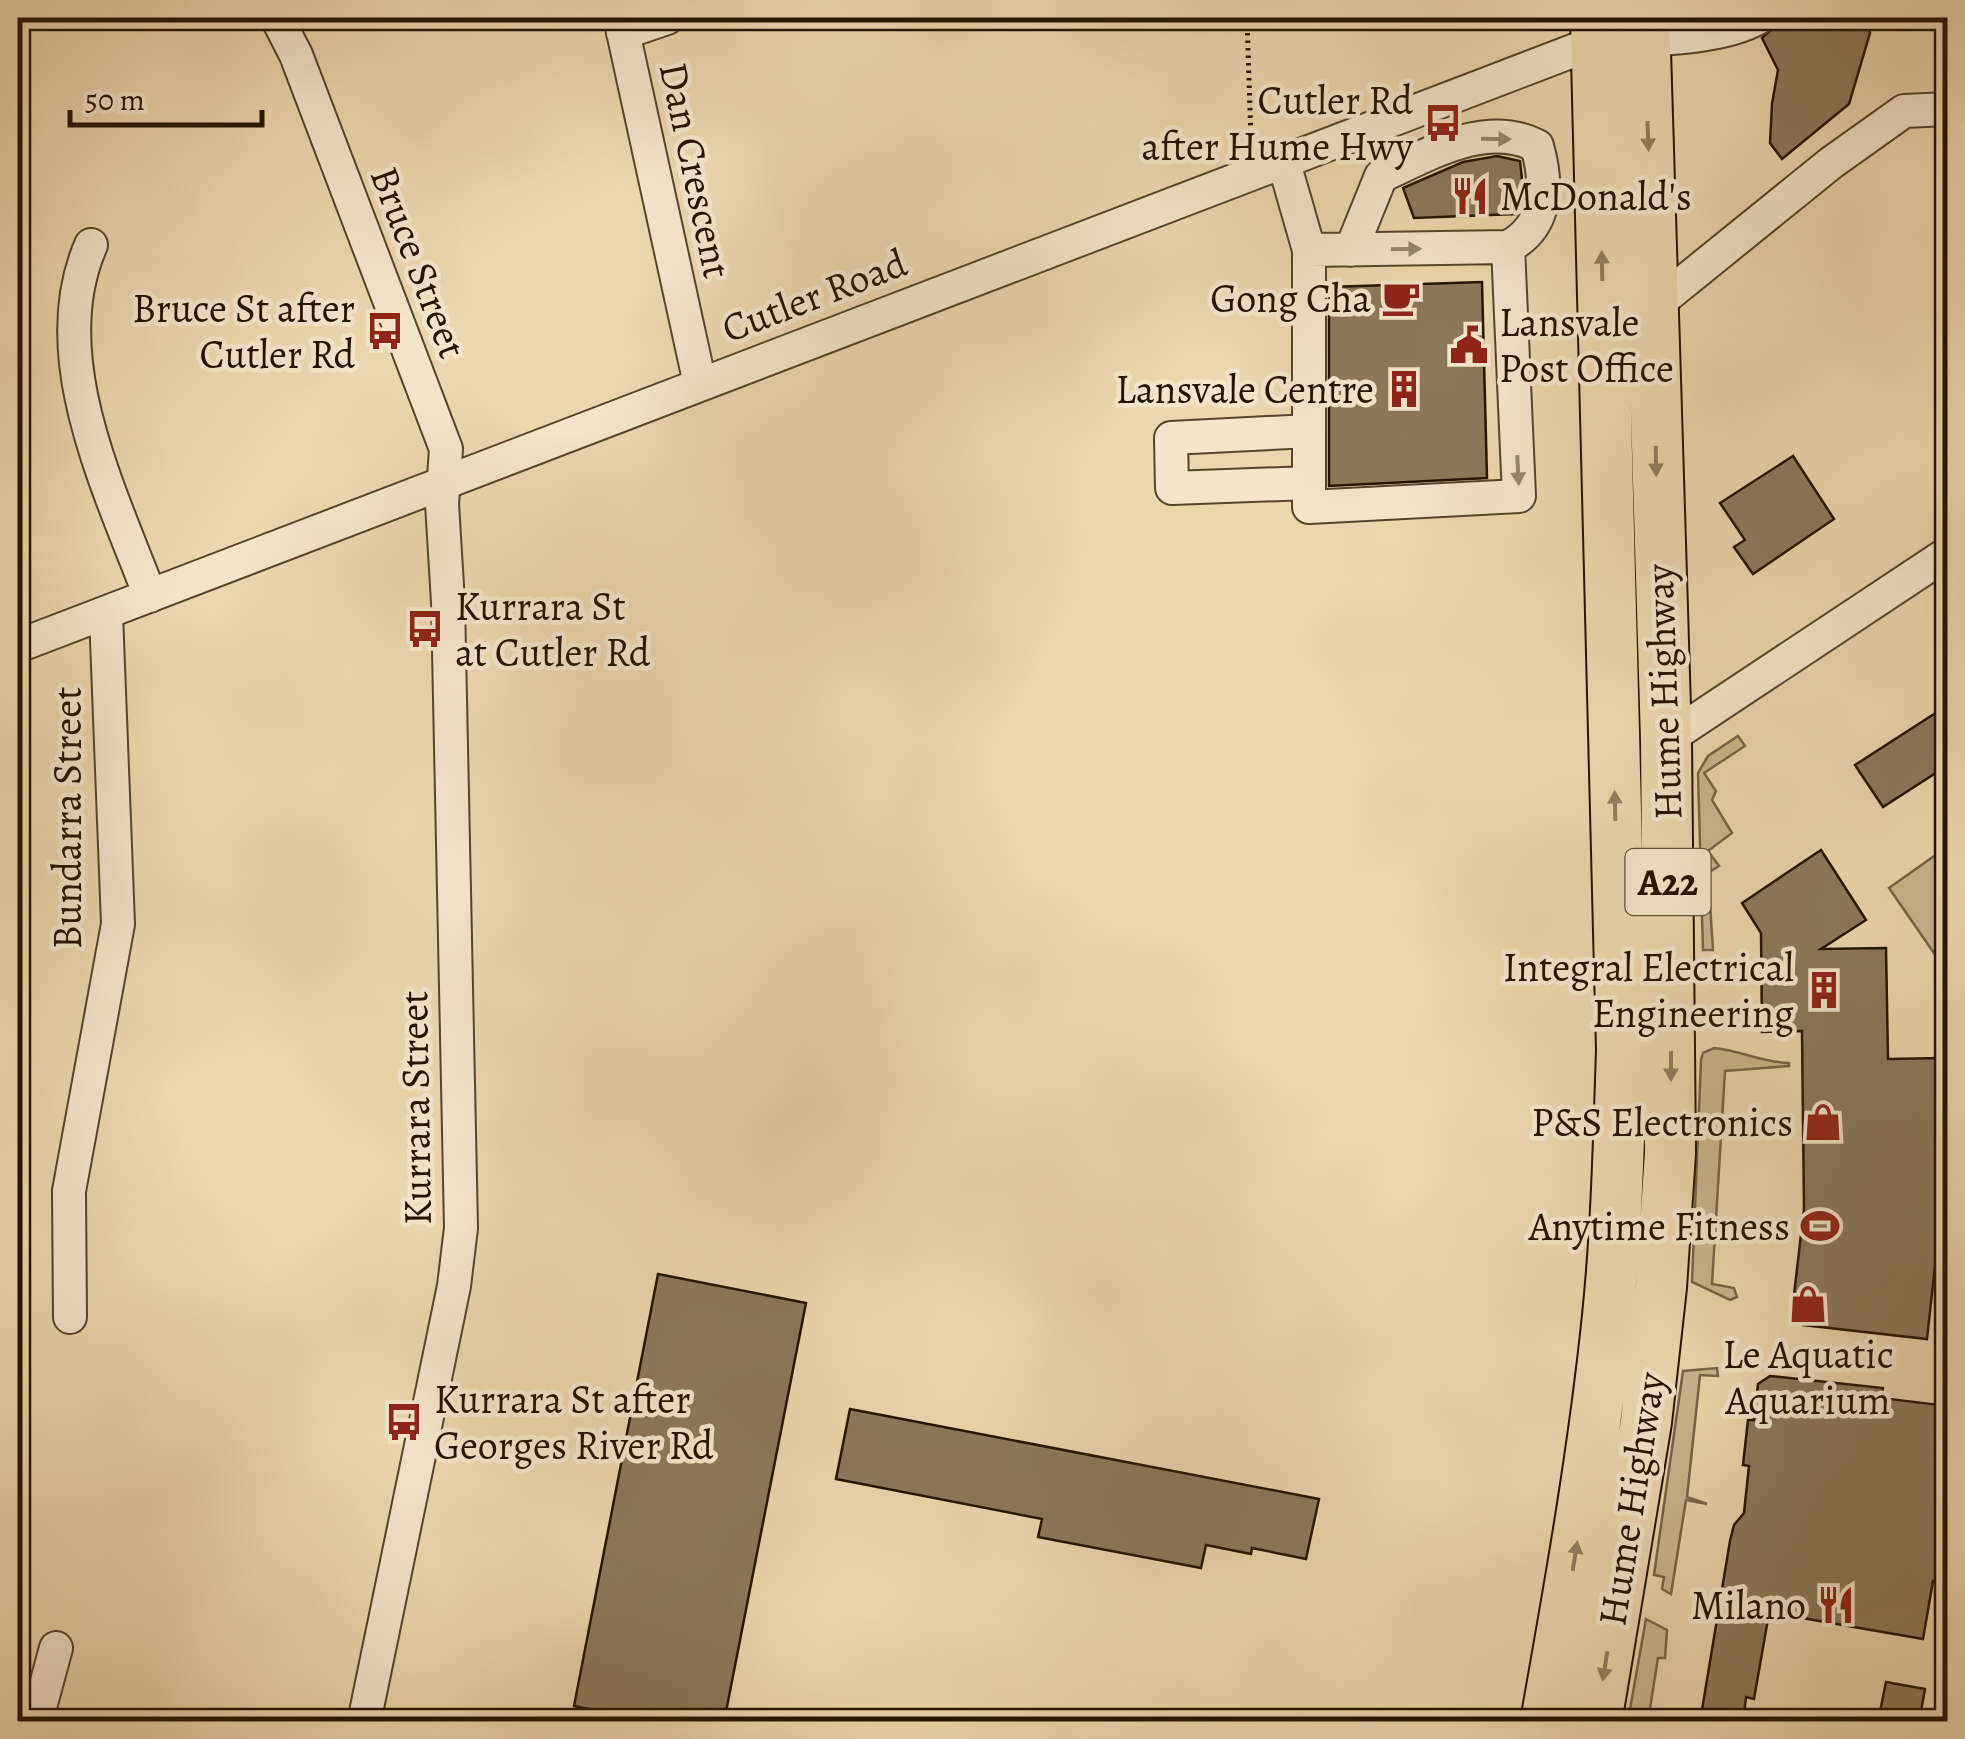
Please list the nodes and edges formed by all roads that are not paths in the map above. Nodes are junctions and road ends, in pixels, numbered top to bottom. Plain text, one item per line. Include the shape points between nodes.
1 (277, 18) edge
2 (667, 18) edge
3 (1758, 18) edge
4 (622, 25) edge
5 (1644, 28) edge
6 (1596, 30) edge
7 (1948, 109) edge
8 (1284, 163) junction
9 (91, 245) dead end
10 (1508, 247) junction
11 (1308, 250) junction
12 (1351, 250) junction
13 (1652, 307) junction
14 (700, 384) junction
15 (1308, 431) junction
16 (1308, 482) junction
17 (446, 483) junction
18 (1948, 553) edge
19 (150, 596) junction
20 (106, 614) junction
21 (18, 646) edge
22 (1666, 740) junction
23 (70, 1317) dead end
24 (56, 1648) dead end
25 (36, 1722) edge
26 (364, 1722) edge
27 (1546, 1722) edge
28 (1596, 1722) edge

1 - 17 street, Bruce Street via 437,423 446,449
2 - 4 street, Dan Crescent
3 - 5 street, Cutler Road via 1744,26
4 - 14 street, Dan Crescent
5 - 6 street, Cutler Road
5 -> 13 highway, Hume Highway / A22
6 - 8 street, Cutler Road
27 -> 6 highway, Hume Highway / A22 via 1608,1315 1622,1050
7 - 13 street via 1904,111
8 - 11 street
8 - 14 street, Cutler Road
9 - 19 street via 79,272 75,312 83,405
12 -> 10 street
12 -> 10 street via 1382,176 1469,138 1525,139 1537,146 1542,213
10 -> 16 street via 1520,496 1309,506
11 - 12 street
11 - 15 street
13 -> 22 highway, Hume Highway / A22
14 - 17 street, Cutler Road
15 - 16 street
15 - 16 street via 1171,438 1172,488
17 - 19 street, Cutler Road
17 - 26 street, Kurrara Street via 462,1228
18 - 22 street
19 - 20 street, Cutler Road
20 - 21 street, Cutler Road
20 - 23 street, Bundarra Street via 118,924 69,1191
22 -> 28 highway, Hume Highway / A22 via 1666,1230 1646,1422
24 - 25 street

